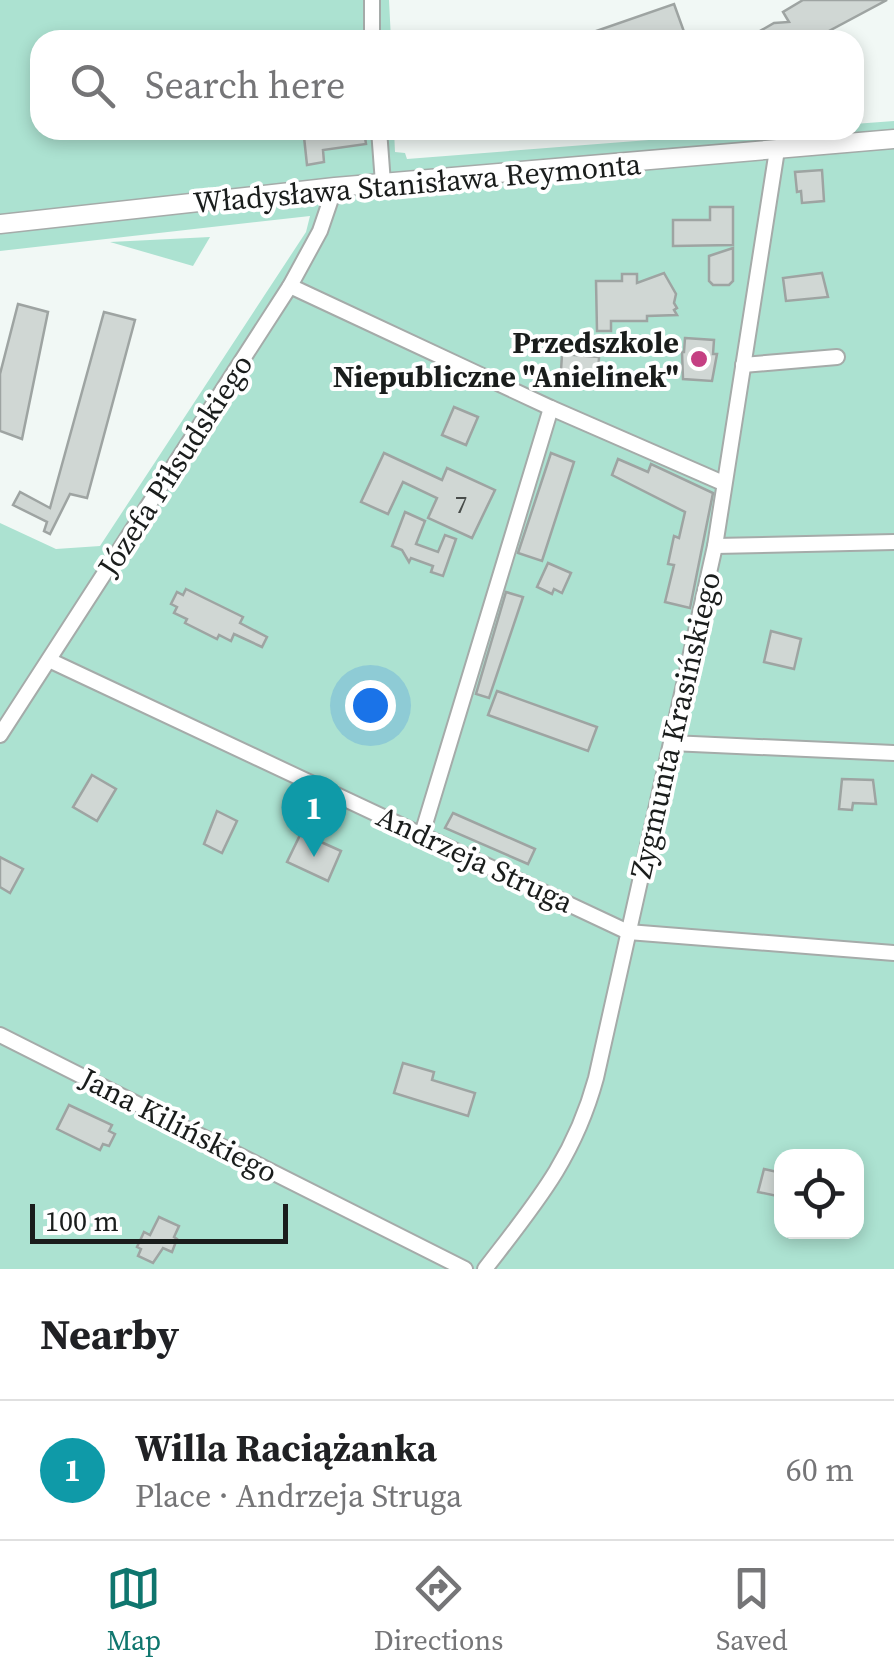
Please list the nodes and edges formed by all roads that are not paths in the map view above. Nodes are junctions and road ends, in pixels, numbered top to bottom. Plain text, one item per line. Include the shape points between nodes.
1 (372, 0) edge
2 (372, 30) edge
3 (894, 139) edge
4 (380, 140) edge
5 (777, 150) junction
6 (384, 183) junction
7 (335, 187) junction
8 (0, 224) edge
9 (290, 286) junction
10 (837, 357) dead end
11 (743, 365) junction
12 (551, 408) junction
13 (724, 484) junction
14 (894, 542) edge
15 (715, 546) junction
16 (49, 660) junction
17 (0, 735) edge
18 (670, 744) junction
19 (894, 752) edge
20 (422, 834) junction
21 (628, 932) junction
22 (894, 954) edge
23 (0, 1035) edge
24 (465, 1269) edge
25 (485, 1269) edge

1 - 2 street
3 - 5 street, Władysława Stanisława Reymonta
4 - 6 street
5 - 6 street, Władysława Stanisława Reymonta
5 - 11 street, Zygmunta Krasińskiego
6 - 7 street, Władysława Stanisława Reymonta
7 - 8 street, Władysława Stanisława Reymonta
7 - 9 street, Józefa Piłsudskiego
9 - 12 street
9 - 16 street, Józefa Piłsudskiego
10 - 11 street
11 - 13 street, Zygmunta Krasińskiego
12 - 13 street
12 - 20 street
13 - 15 street, Zygmunta Krasińskiego
14 - 15 street
15 - 18 street, Zygmunta Krasińskiego
16 - 17 street, Józefa Piłsudskiego
16 - 20 street, Andrzeja Struga
18 - 19 street
18 - 21 street, Zygmunta Krasińskiego
20 - 21 street, Andrzeja Struga
21 - 22 street
21 - 25 street, Zygmunta Krasińskiego via 585,1118 555,1178
23 - 24 street, Jana Kilińskiego

